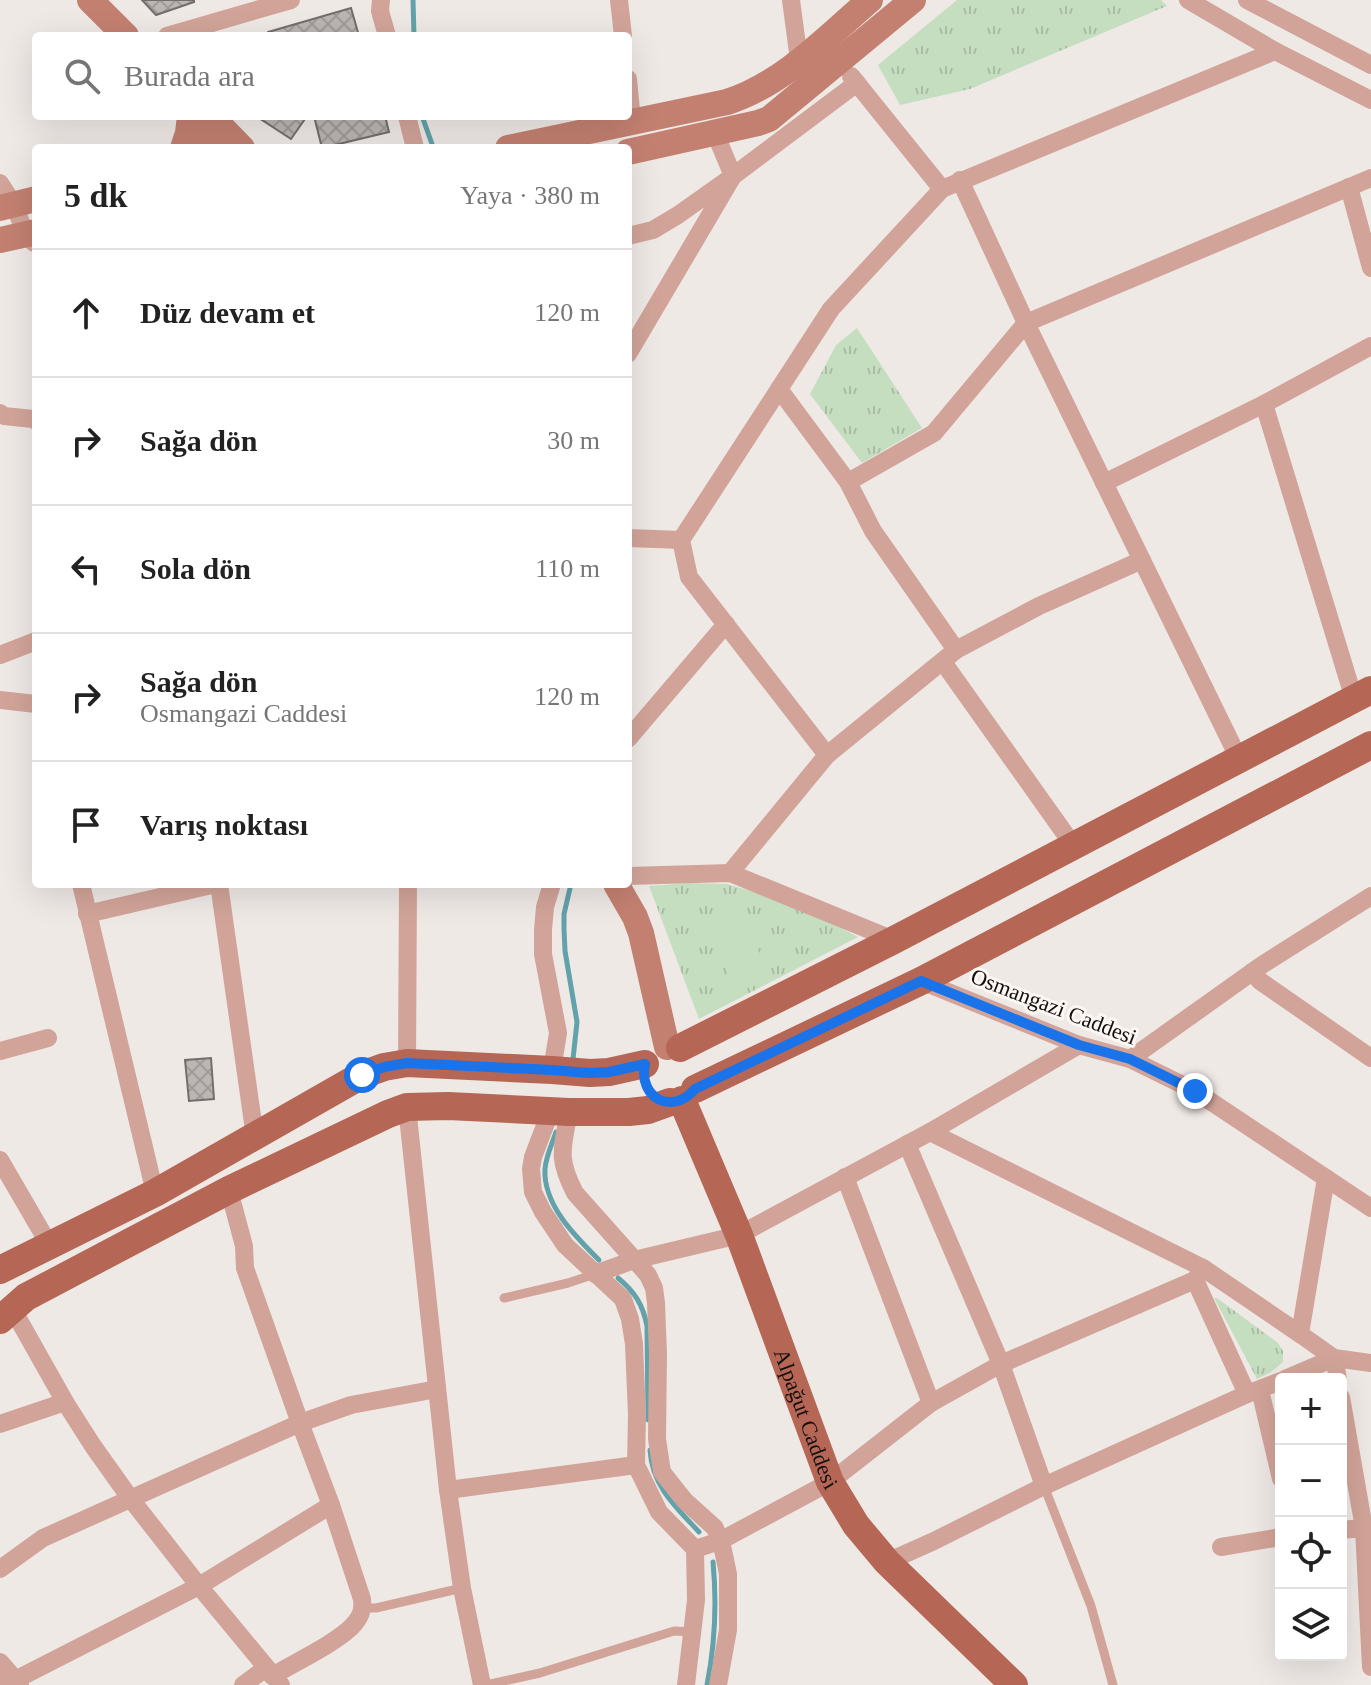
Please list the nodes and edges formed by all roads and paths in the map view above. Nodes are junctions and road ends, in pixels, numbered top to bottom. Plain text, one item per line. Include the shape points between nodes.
1 (90, 0) edge
2 (291, 0) edge
3 (381, 0) edge
4 (619, 0) edge
5 (791, 0) edge
6 (870, 0) edge
7 (913, 0) edge
8 (1188, 0) edge
9 (1247, 0) edge
10 (122, 32) edge
11 (181, 32) edge
12 (386, 32) edge
13 (623, 32) edge
14 (1275, 51) junction
15 (799, 60) junction
16 (839, 61) junction
17 (1371, 65) edge
18 (857, 83) junction
19 (1371, 100) edge
20 (190, 120) edge
21 (193, 120) edge
22 (215, 120) edge
23 (408, 120) edge
24 (632, 120) joint
25 (715, 133) junction
26 (184, 144) edge
27 (209, 144) edge
28 (238, 144) edge
29 (414, 144) edge
30 (526, 144) edge
31 (632, 151) edge
32 (733, 176) junction
33 (1371, 178) edge
34 (960, 180) junction
35 (1349, 187) junction
36 (942, 189) junction
37 (13, 199) edge
38 (32, 235) edge
39 (632, 235) edge
40 (32, 237) edge
41 (0, 240) edge
42 (1371, 268) edge
43 (1026, 323) junction
44 (1371, 346) edge
45 (632, 347) edge
46 (779, 389) junction
47 (1264, 404) junction
48 (1, 416) edge
49 (32, 419) edge
50 (848, 482) junction
51 (1104, 483) junction
52 (632, 538) edge
53 (681, 540) junction
54 (1142, 560) junction
55 (726, 624) junction
56 (32, 643) edge
57 (0, 655) edge
58 (950, 656) junction
59 (1363, 694) edge
60 (0, 700) edge
61 (32, 704) edge
62 (632, 734) edge
63 (1371, 745) edge
64 (827, 755) junction
65 (1239, 759) junction
66 (1073, 845) junction
67 (730, 873) junction
68 (632, 876) edge
69 (82, 888) edge
70 (201, 888) edge
71 (219, 888) edge
72 (408, 888) edge
73 (551, 888) edge
74 (618, 888) edge
75 (1371, 896) edge
76 (87, 914) junction
77 (894, 940) junction
78 (1252, 972) junction
79 (921, 981) junction
80 (48, 1038) dead end
81 (1079, 1045) junction
82 (0, 1051) edge
83 (664, 1053) junction
84 (1371, 1058) edge
85 (1130, 1059) junction
86 (407, 1063) junction
87 (552, 1070) junction
88 (682, 1097) junction
89 (407, 1107) junction
90 (559, 1111) junction
91 (930, 1132) junction
92 (255, 1137) junction
93 (907, 1144) junction
94 (0, 1160) edge
95 (845, 1177) junction
96 (1326, 1178) junction
97 (229, 1190) junction
98 (155, 1193) junction
99 (1371, 1208) edge
100 (739, 1235) junction
101 (50, 1246) junction
102 (634, 1260) junction
103 (0, 1270) edge
104 (595, 1274) junction
105 (1199, 1274) junction
106 (504, 1298) dead end
107 (6, 1314) edge
108 (1300, 1334) junction
109 (1334, 1358) junction
110 (1371, 1363) edge
111 (1001, 1364) junction
112 (1299, 1373) edge
113 (1337, 1373) edge
114 (1275, 1383) edge
115 (437, 1389) junction
116 (1254, 1392) junction
117 (65, 1402) junction
118 (931, 1403) junction
119 (300, 1423) junction
120 (0, 1424) edge
121 (1347, 1427) edge
122 (1275, 1460) edge
123 (636, 1465) junction
124 (830, 1482) junction
125 (1044, 1486) junction
126 (448, 1490) junction
127 (130, 1498) junction
128 (331, 1505) junction
129 (1367, 1528) edge
130 (1347, 1530) edge
131 (1275, 1538) edge
132 (720, 1541) junction
133 (1221, 1547) dead end
134 (695, 1549) junction
135 (887, 1562) junction
136 (0, 1569) edge
137 (199, 1586) junction
138 (462, 1588) junction
139 (363, 1608) junction
140 (693, 1632) junction
141 (0, 1662) edge
142 (1371, 1667) edge
143 (273, 1676) edge
144 (13, 1683) edge
145 (243, 1685) edge
146 (484, 1685) edge
147 (686, 1685) edge
148 (718, 1685) edge
149 (1014, 1685) edge
150 (1113, 1685) edge

1 - 10 main road
2 - 11 street
3 - 12 street
4 - 13 street
5 - 15 street
6 - 15 main road
7 - 16 main road
8 - 14 street
9 - 17 street
14 - 19 street
14 - 34 street
15 - 24 main road via 768,84 727,102
16 - 18 street
16 - 25 main road via 769,119
18 - 32 street
18 - 36 street
20 - 26 main road
21 - 27 main road
22 - 28 main road
23 - 29 street
24 - 30 main road
25 - 31 main road
25 - 32 street
32 - 39 street via 653,230
32 - 45 street
33 - 35 street
34 - 36 street
34 - 43 street
35 - 42 street
35 - 43 street
36 - 46 street via 831,309
37 - 38 street
40 - 41 main road
43 - 50 street via 934,433
43 - 51 street
44 - 47 street
46 - 50 street
46 - 53 street
47 - 51 street
47 - 59 street
48 - 49 street
50 - 58 street
51 - 54 street
52 - 53 street
53 - 55 street via 689,577
54 - 58 street via 1039,606
54 - 65 street
55 - 62 street
55 - 64 street
56 - 57 street
58 - 64 street
58 - 66 street
59 - 65 main road
60 - 61 street
63 - 79 main road
64 - 67 street
65 - 66 main road
66 - 77 main road
67 - 68 street
67 - 77 street
69 - 76 street
70 - 76 street
71 - 92 street
72 - 86 street
73 - 87 street via 543,954 558,1033
74 - 83 main road via 641,933
75 - 78 street
76 - 98 street
77 - 83 main road
78 - 84 street
78 - 85 street
79 - 81 street, Osmangazi Caddesi
79 - 88 main road
80 - 82 street
81 - 85 street, Osmangazi Caddesi
81 - 91 street
83 - 87 main road via 609,1072
83 - 88 main road via 693,1056 697,1064 698,1083
83 - 88 main road via 644,1081 661,1100
85 - 96 street, Osmangazi Caddesi via 1195,1091
86 - 87 main road
86 - 92 main road via 362,1075
88 - 90 main road via 648,1110
88 - 100 main road, Alpağut Caddesi
89 - 90 main road
89 - 97 main road
89 - 115 street
90 - 102 street via 567,1178
90 - 104 street via 546,1123 533,1157 533,1192 559,1237
91 - 93 street
91 - 105 street
92 - 98 main road
93 - 95 street
93 - 111 street
94 - 101 street
95 - 100 street
95 - 118 street
96 - 99 street, Osmangazi Caddesi
96 - 108 street
97 - 107 main road via 26,1297
97 - 119 street via 245,1268
98 - 101 main road
100 - 102 street
100 - 124 main road, Alpağut Caddesi
101 - 103 main road
102 - 104 street
102 - 132 street via 648,1275 656,1303 662,1472 715,1528
104 - 106 lane
104 - 123 street via 623,1299 630,1319
105 - 108 street
105 - 111 street
105 - 116 street
107 - 117 street
108 - 109 street
109 - 110 street
109 - 112 street
109 - 113 street
111 - 118 street
111 - 125 street
114 - 116 street
115 - 119 street via 351,1405
115 - 126 street
116 - 122 street
116 - 125 street
117 - 120 street
117 - 127 street
118 - 124 street
119 - 127 street
119 - 128 street
121 - 129 street
123 - 126 street
123 - 134 street via 659,1512
124 - 132 street
124 - 135 main road, Alpağut Caddesi
125 - 135 street
125 - 150 lane via 1091,1606
126 - 138 street
127 - 136 street via 43,1538
127 - 137 street
128 - 137 street
128 - 139 street
129 - 130 street
129 - 142 street
131 - 133 street
132 - 134 street
132 - 148 street via 729,1596
134 - 140 street
135 - 149 main road, Alpağut Caddesi
137 - 143 street
137 - 144 street
138 - 139 lane
138 - 146 street
139 - 143 street via 347,1632
140 - 146 lane via 674,1631
140 - 147 street
141 - 144 street
143 - 145 street

